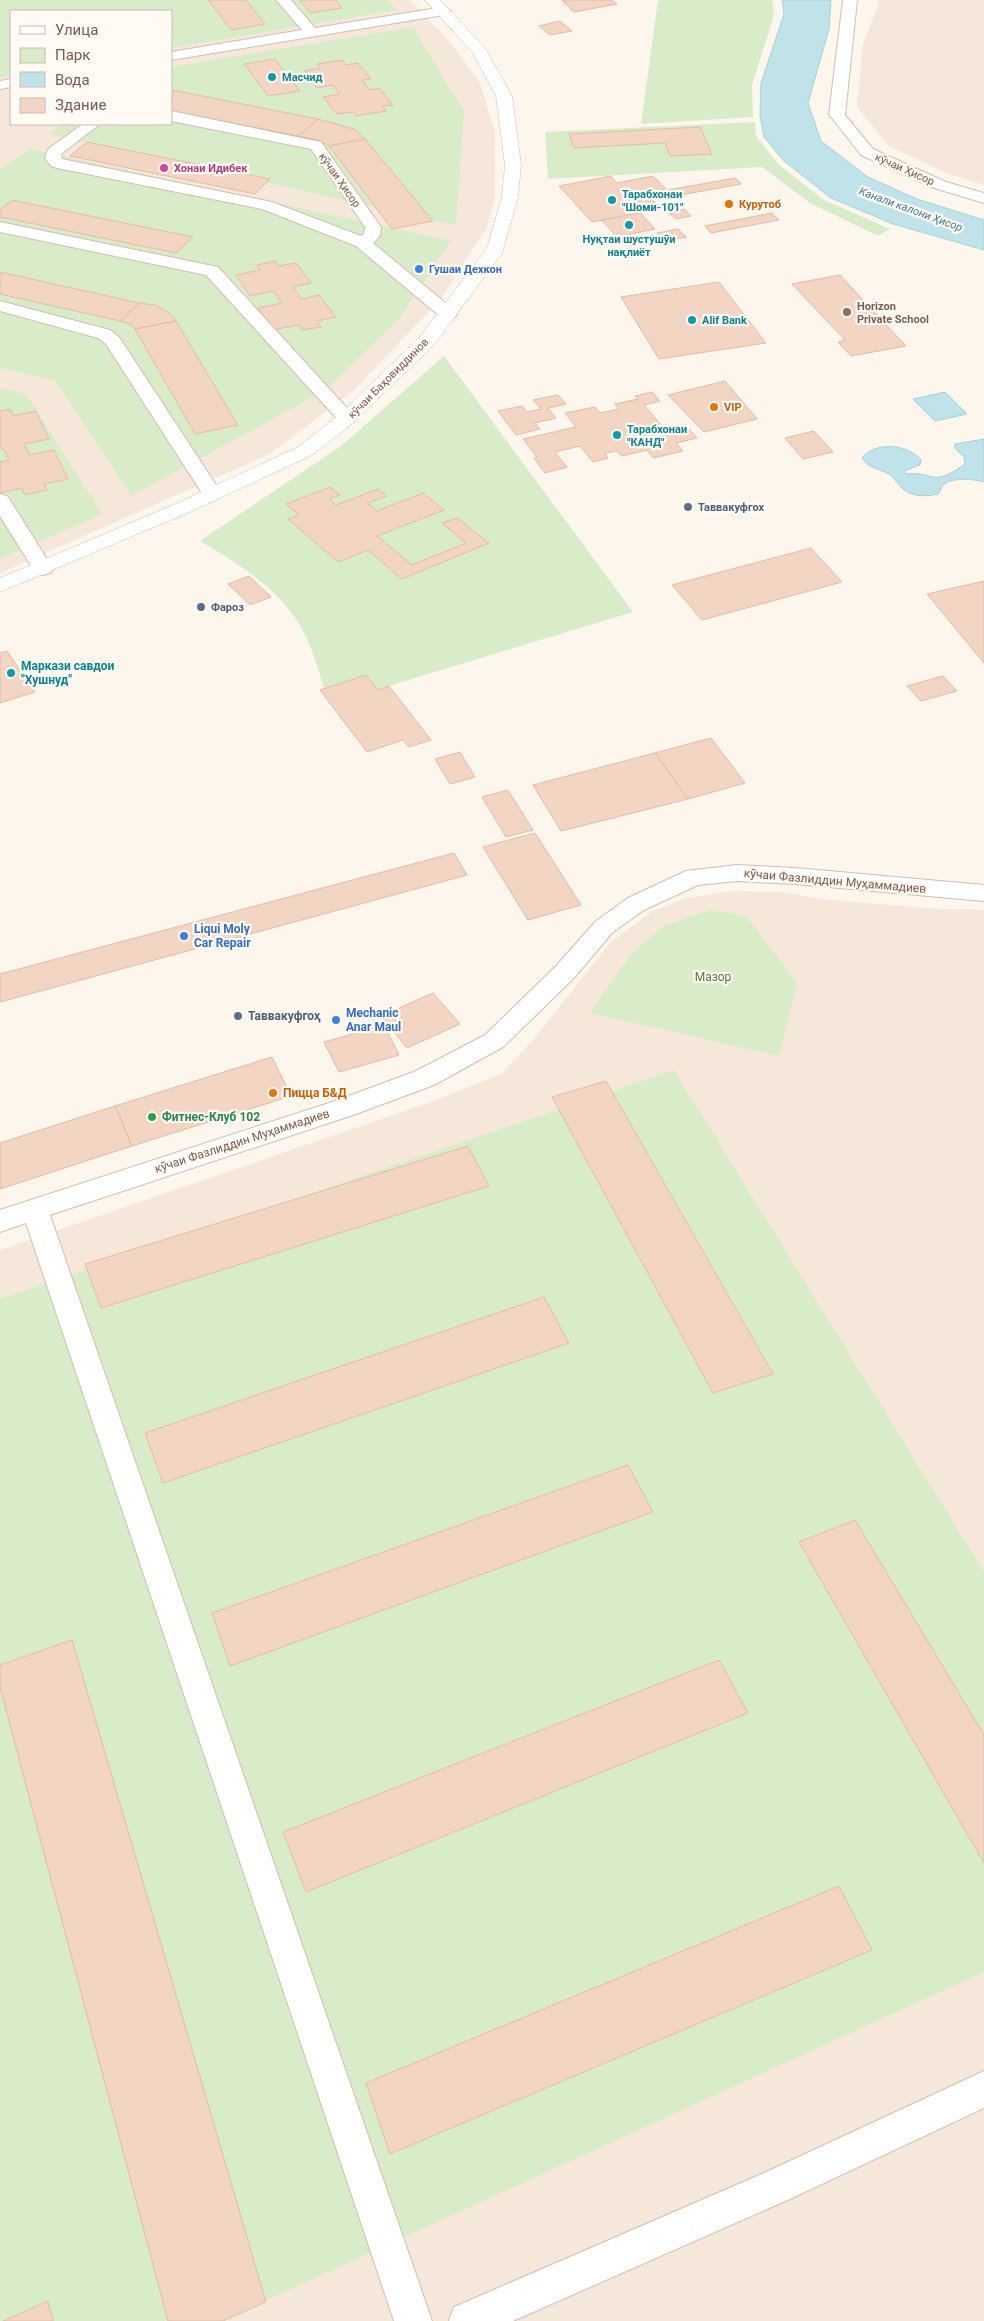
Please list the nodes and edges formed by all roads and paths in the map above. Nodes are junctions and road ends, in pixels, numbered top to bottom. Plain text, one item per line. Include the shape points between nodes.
1 (283, 0) edge
2 (850, 0) edge
3 (438, 5) edge
4 (311, 32) junction
5 (172, 56) edge
6 (172, 116) edge
7 (92, 125) edge
8 (984, 198) edge
9 (0, 227) edge
10 (362, 242) junction
11 (0, 306) edge
12 (448, 314) junction
13 (347, 418) junction
14 (212, 494) junction
15 (0, 500) edge
16 (43, 568) junction
17 (0, 586) edge
18 (984, 892) edge
19 (35, 1208) junction
20 (0, 1220) edge
21 (984, 2089) edge
22 (413, 2321) edge
23 (468, 2321) edge

1 - 4 street
2 - 8 street, кӯчаи Ҳисор via 838,115 866,152 940,185
3 - 4 street
3 - 12 street, кӯчаи Баҳовиддинов via 480,51 504,96 513,165 510,197 496,249
4 - 5 street
6 - 10 street, кӯчаи Ҳисор via 316,145 373,227 372,236
7 - 10 street via 54,152 53,158 57,163 266,205
9 - 13 street via 212,271
10 - 12 street
11 - 14 street via 104,334 113,342
12 - 13 street, кӯчаи Баҳовиддинов via 426,342
13 - 14 street, кӯчаи Баҳовиддинов via 305,451
14 - 16 street, кӯчаи Баҳовиддинов
15 - 16 street
16 - 17 street, кӯчаи Баҳовиддинов
18 - 19 street, кӯчаи Фазлиддин Муҳаммадиев via 737,873 694,877 636,904 604,927 565,972 494,1041 425,1078 344,1108
19 - 20 street, кӯчаи Фазлиддин Муҳаммадиев
19 - 22 street
21 - 23 street via 777,2186

